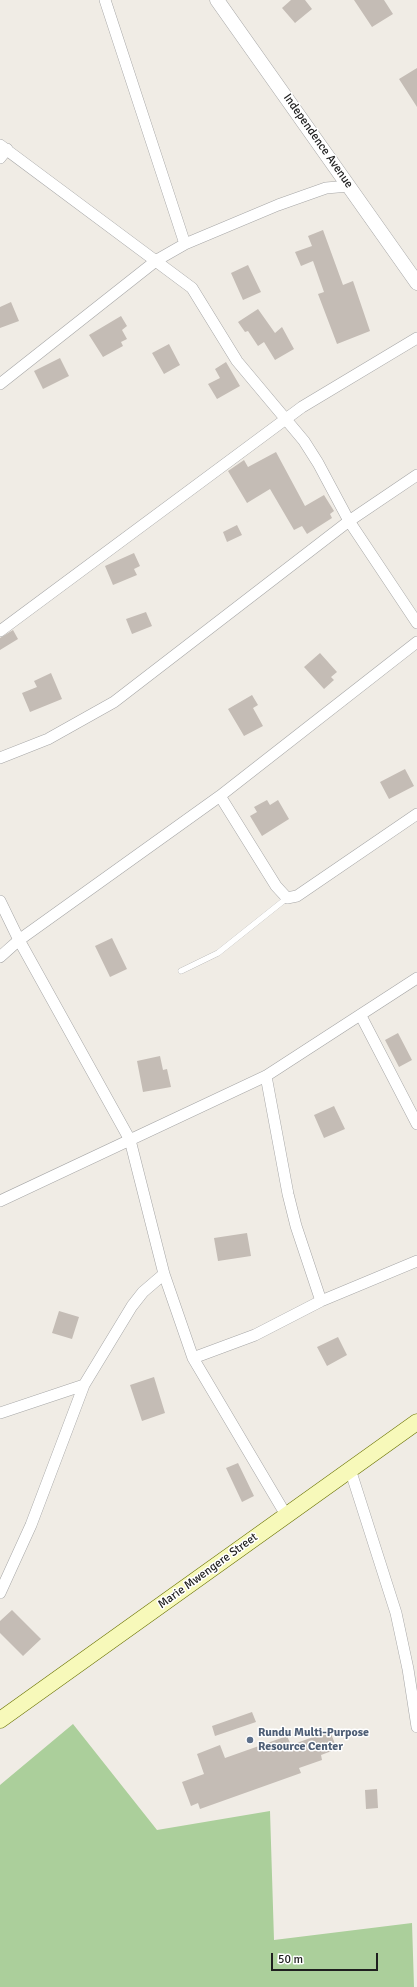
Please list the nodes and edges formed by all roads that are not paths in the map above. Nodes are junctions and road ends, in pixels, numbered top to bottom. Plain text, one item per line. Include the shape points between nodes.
1 (105, 0) edge
2 (217, 0) edge
3 (4, 147) edge
4 (0, 158) edge
5 (349, 186) junction
6 (185, 244) junction
7 (157, 260) junction
8 (417, 283) edge
9 (417, 338) edge
10 (0, 384) edge
11 (285, 419) junction
12 (417, 475) edge
13 (349, 521) junction
14 (417, 623) edge
15 (0, 631) edge
16 (417, 642) edge
17 (0, 758) edge
18 (220, 796) junction
19 (417, 814) edge
20 (287, 898) junction
21 (0, 901) edge
22 (19, 940) junction
23 (0, 957) edge
24 (181, 971) dead end
25 (417, 978) edge
26 (361, 1016) junction
27 (266, 1076) junction
28 (417, 1124) edge
29 (130, 1140) junction
30 (0, 1201) edge
31 (417, 1261) edge
32 (164, 1274) junction
33 (321, 1301) junction
34 (192, 1358) junction
35 (84, 1385) junction
36 (0, 1413) edge
37 (417, 1422) edge
38 (350, 1469) junction
39 (286, 1515) junction
40 (0, 1593) edge
41 (0, 1720) edge
42 (417, 1728) edge

1 - 6 street
2 - 5 street, Independence Avenue
3 - 4 street
3 - 7 street
5 - 6 street via 326,188
5 - 8 street, Independence Avenue
6 - 7 street
7 - 10 street
7 - 11 street via 192,288 236,361
9 - 11 street via 324,392
11 - 13 street via 318,463
11 - 15 street
12 - 13 street
13 - 14 street
13 - 17 street via 114,702 48,739
16 - 18 street
18 - 20 street via 276,886
18 - 22 street
19 - 20 street via 297,896
20 - 24 lane via 218,953
21 - 22 street
22 - 23 street
22 - 29 street
25 - 26 street
26 - 27 street
26 - 28 street
27 - 29 street
27 - 33 street via 291,1207
29 - 30 street
29 - 32 street
31 - 33 street
32 - 34 street
32 - 35 street via 143,1292 132,1306
33 - 34 street via 255,1335
34 - 39 street
35 - 36 street
35 - 40 street via 31,1525
37 - 38 main road, Marie Mwengere Street
38 - 39 main road, Marie Mwengere Street
38 - 42 street via 396,1613
39 - 41 main road, Marie Mwengere Street

